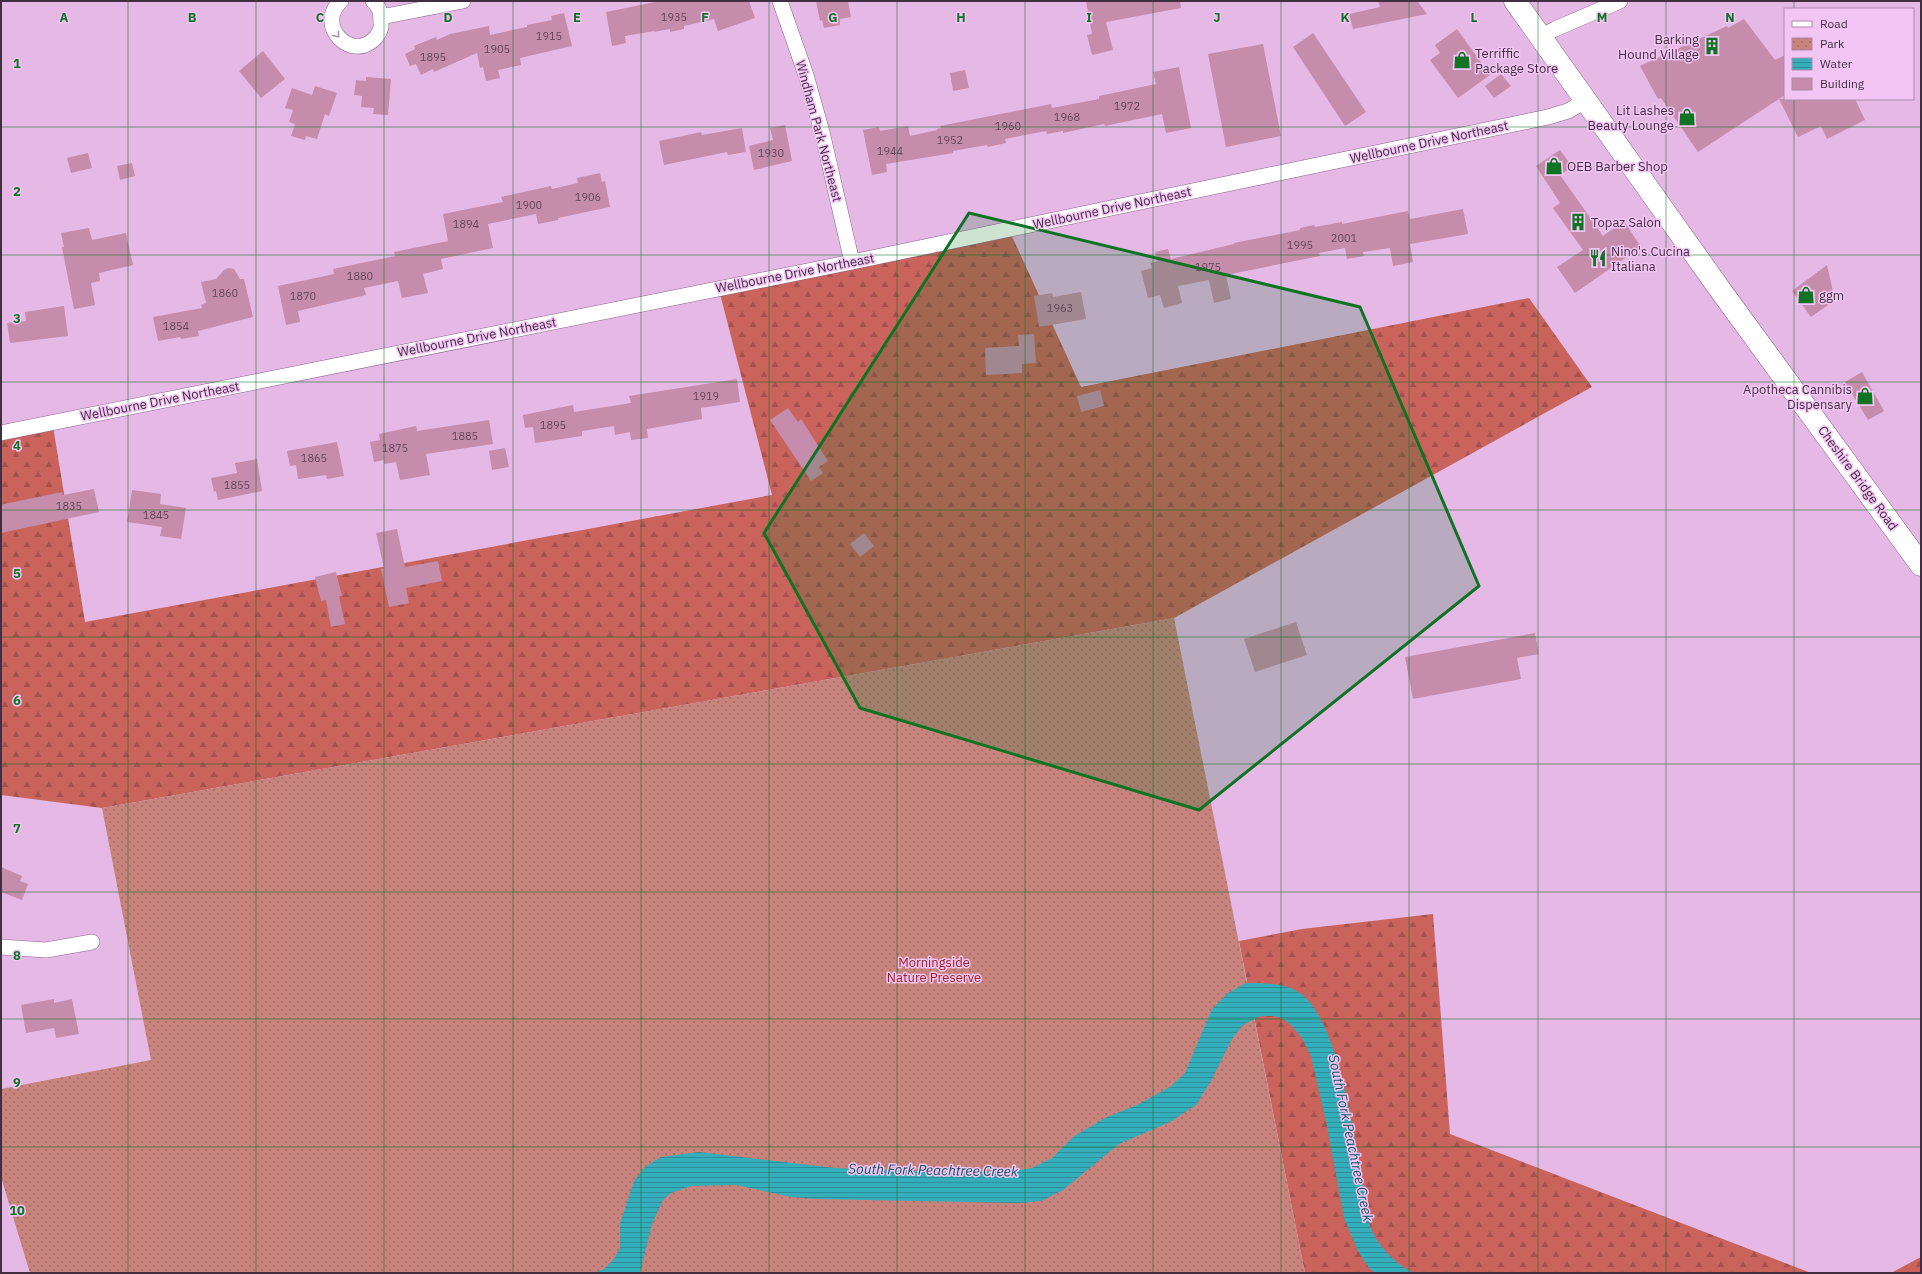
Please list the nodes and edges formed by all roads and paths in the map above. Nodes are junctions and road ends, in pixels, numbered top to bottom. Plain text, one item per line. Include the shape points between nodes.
1 (341, 1) edge
2 (373, 1) edge
3 (463, 1) edge
4 (780, 1) edge
5 (1515, 1) edge
6 (1620, 1) edge
7 (381, 17) junction
8 (1540, 37) junction
9 (1585, 101) junction
10 (852, 262) junction
11 (1, 433) edge
12 (1921, 565) edge
13 (92, 942) dead end
14 (1, 947) edge

1 -> 7 street via 336,5 331,17 332,29 339,40 347,44 357,47 374,40 382,27
2 - 7 street via 381,12
3 - 7 street
4 - 10 street, Windham Park Northeast via 806,75 822,132
5 - 8 main road, Cheshire Bridge Road
6 - 8 street
8 - 9 main road, Cheshire Bridge Road
9 - 10 street, Wellbourne Drive Northeast via 1568,111 1548,117
9 - 12 main road, Cheshire Bridge Road
10 - 11 street, Wellbourne Drive Northeast
13 - 14 street via 46,950

